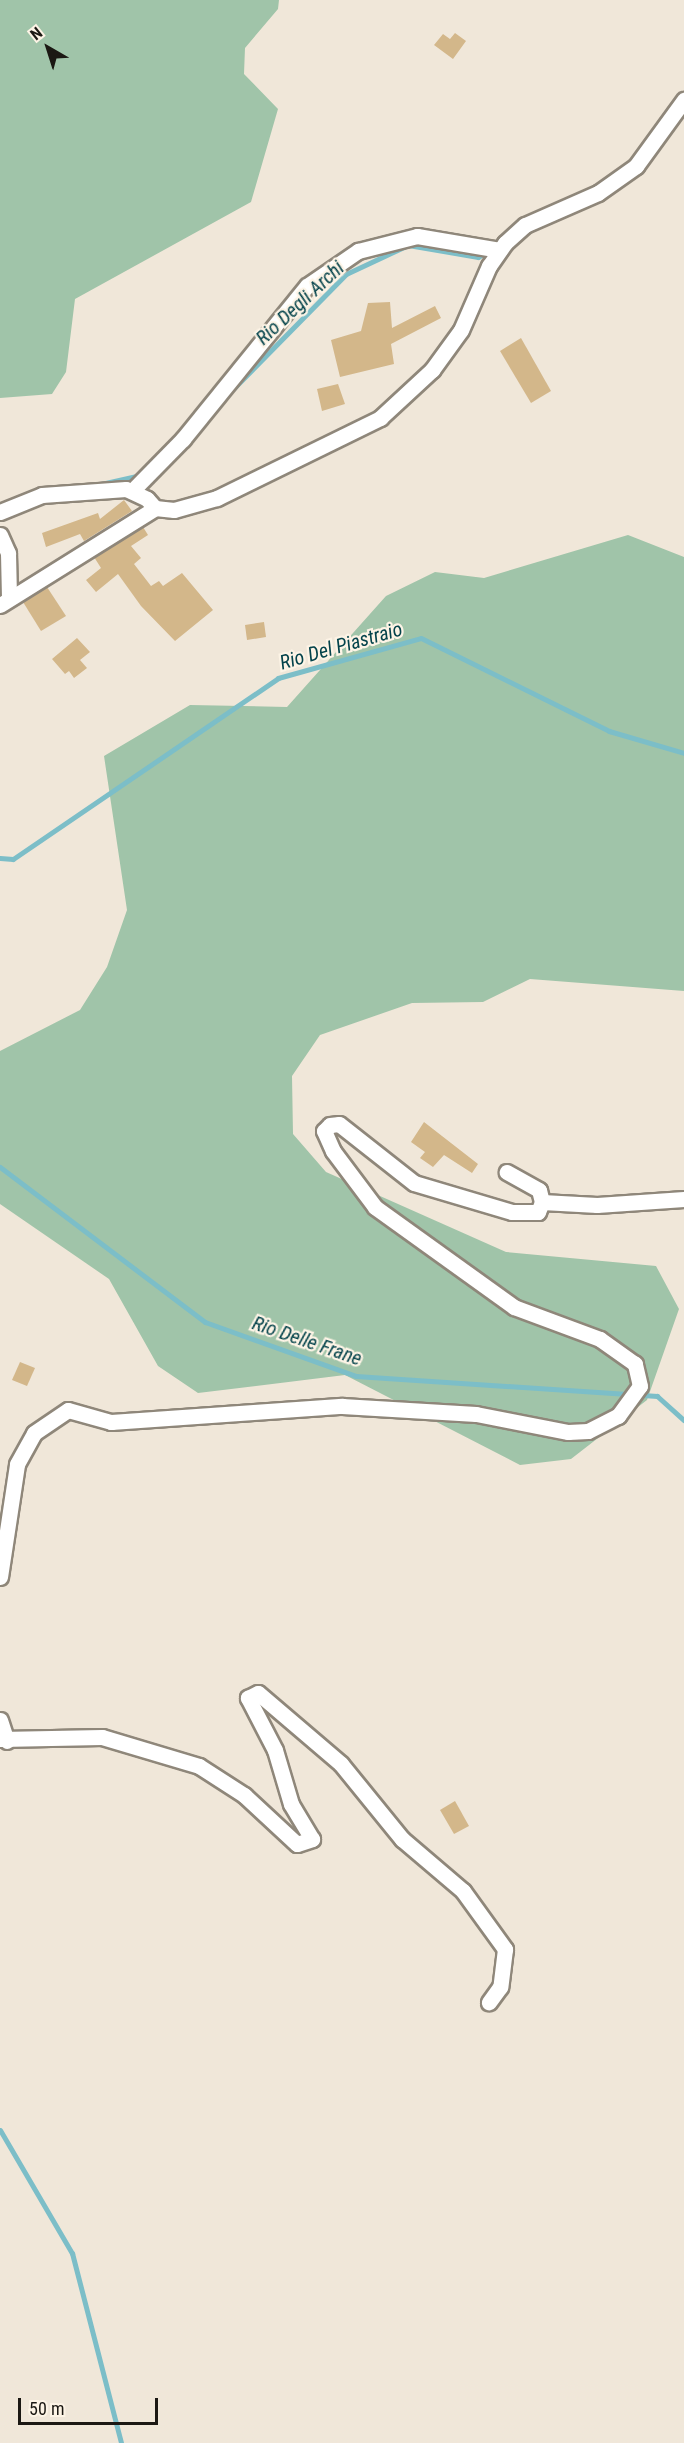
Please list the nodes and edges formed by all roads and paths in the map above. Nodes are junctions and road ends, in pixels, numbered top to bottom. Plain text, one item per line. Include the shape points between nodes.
1 (684, 100) edge
2 (500, 250) junction
3 (132, 491) junction
4 (155, 508) junction
5 (0, 512) edge
6 (0, 535) edge
7 (4, 601) edge
8 (507, 1172) dead end
9 (684, 1199) edge
10 (542, 1202) junction
11 (0, 1577) edge
12 (0, 1720) edge
13 (3, 1740) edge
14 (489, 2002) dead end

1 - 2 street via 636,166 598,193 525,225
2 - 3 street via 417,236 358,251 307,286 183,439
2 - 4 street via 460,330 432,370 380,417 217,498 174,510
3 - 4 street
3 - 5 street via 42,495
4 - 7 street
6 - 7 street via 8,553
8 - 10 street via 538,1190
9 - 10 street via 597,1205
10 - 11 street via 538,1212 512,1212 414,1183 339,1124 324,1131 333,1151 375,1207 514,1307 600,1339 635,1365 640,1386 618,1416 588,1431 568,1432 476,1414 342,1406 111,1422 68,1410 34,1433 17,1464
12 - 13 street
13 - 14 street via 102,1737 199,1767 244,1795 297,1844 312,1839 291,1804 275,1750 248,1698 258,1694 341,1764 402,1839 463,1891 505,1949 500,1987

